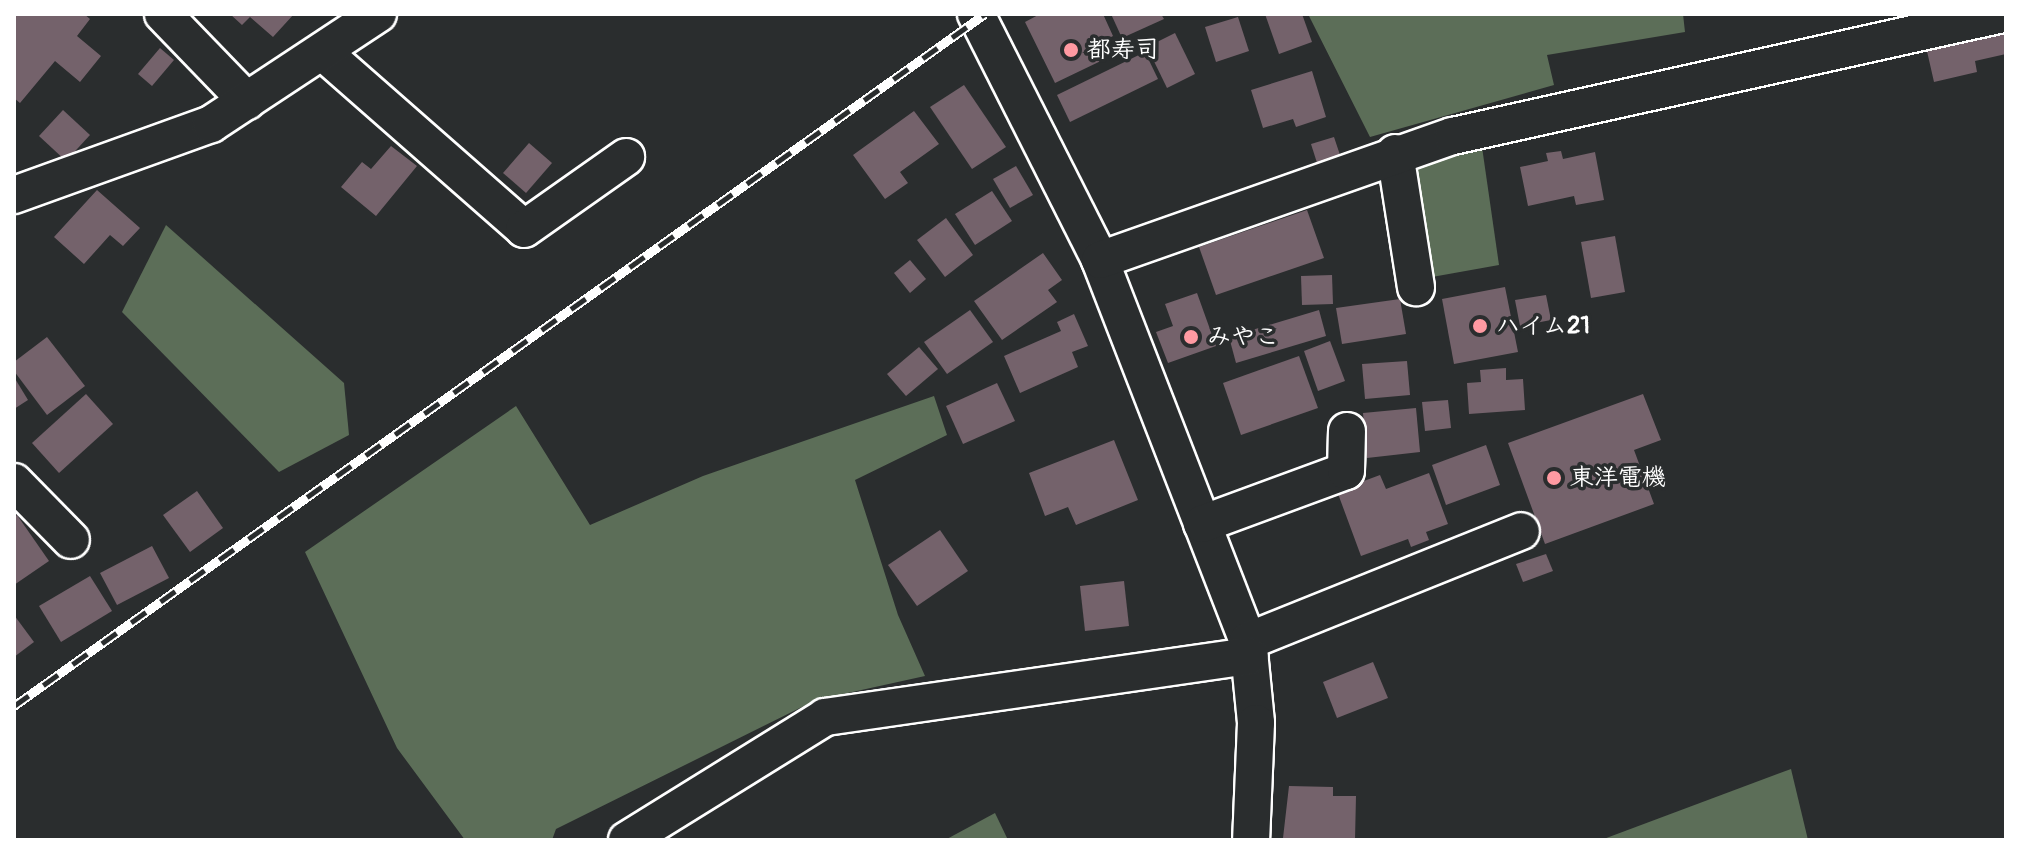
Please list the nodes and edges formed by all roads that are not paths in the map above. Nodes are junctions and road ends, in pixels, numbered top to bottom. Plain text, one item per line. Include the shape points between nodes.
1 (163, 14) edge
2 (378, 14) edge
3 (976, 14) edge
4 (2003, 14) edge
5 (324, 53) junction
6 (247, 101) junction
7 (1395, 153) junction
8 (626, 157) dead end
9 (14, 195) edge
10 (1100, 260) junction
11 (1416, 287) dead end
12 (1347, 431) dead end
13 (14, 482) edge
14 (1202, 524) junction
15 (1521, 531) dead end
16 (71, 540) dead end
17 (1249, 648) junction
18 (627, 840) edge
19 (1251, 840) edge

1 - 6 street
2 - 5 street
3 - 10 street
4 - 7 street
5 - 6 street
5 - 8 street via 524,229
6 - 9 street via 211,124
7 - 10 street
7 - 11 street
10 - 14 street
12 - 14 street via 1346,471
13 - 16 street
14 - 17 street
15 - 17 street
17 - 18 street via 825,717
17 - 19 street via 1256,723

